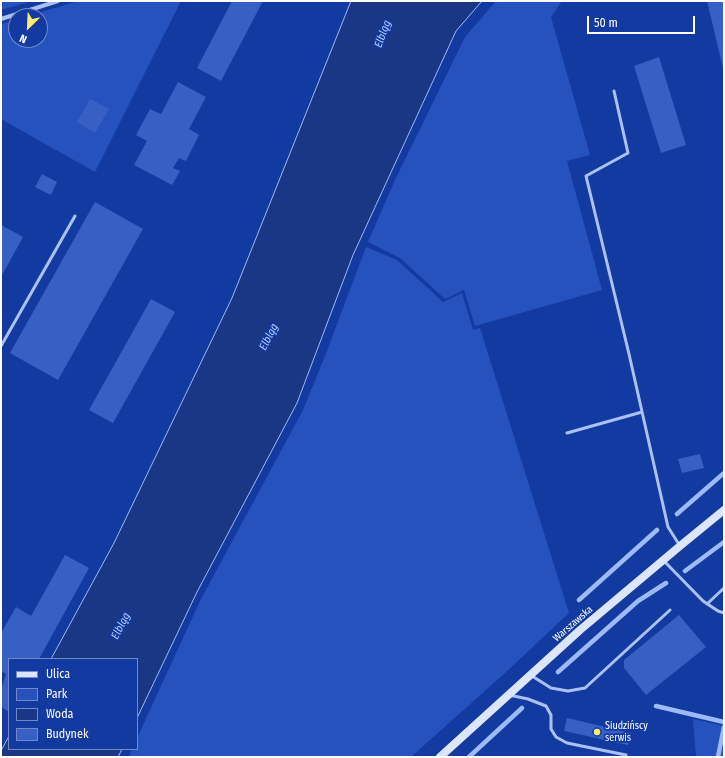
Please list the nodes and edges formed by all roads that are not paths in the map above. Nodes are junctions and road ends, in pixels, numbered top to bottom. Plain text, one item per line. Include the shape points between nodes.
1 (58, 1) edge
2 (1, 19) edge
3 (614, 91) dead end
4 (75, 216) dead end
5 (1, 346) edge
6 (642, 412) junction
7 (567, 433) dead end
8 (724, 510) edge
9 (680, 546) junction
10 (663, 560) junction
11 (724, 588) edge
12 (707, 604) junction
13 (670, 610) dead end
14 (724, 613) edge
15 (531, 674) junction
16 (508, 695) junction
17 (626, 755) dead end
18 (440, 757) edge

1 - 2 street
3 - 6 lane via 628,153 586,176
4 - 5 lane
6 - 7 lane
6 - 9 lane via 668,527
8 - 9 main road, Warszawska
9 - 10 main road, Warszawska
10 - 12 lane
10 - 15 main road, Warszawska
11 - 12 lane
12 - 14 lane
13 - 15 lane via 585,688 568,691 551,688
15 - 16 main road, Warszawska
16 - 17 lane via 546,706 551,715 551,729 556,737 567,743
16 - 18 main road, Warszawska

